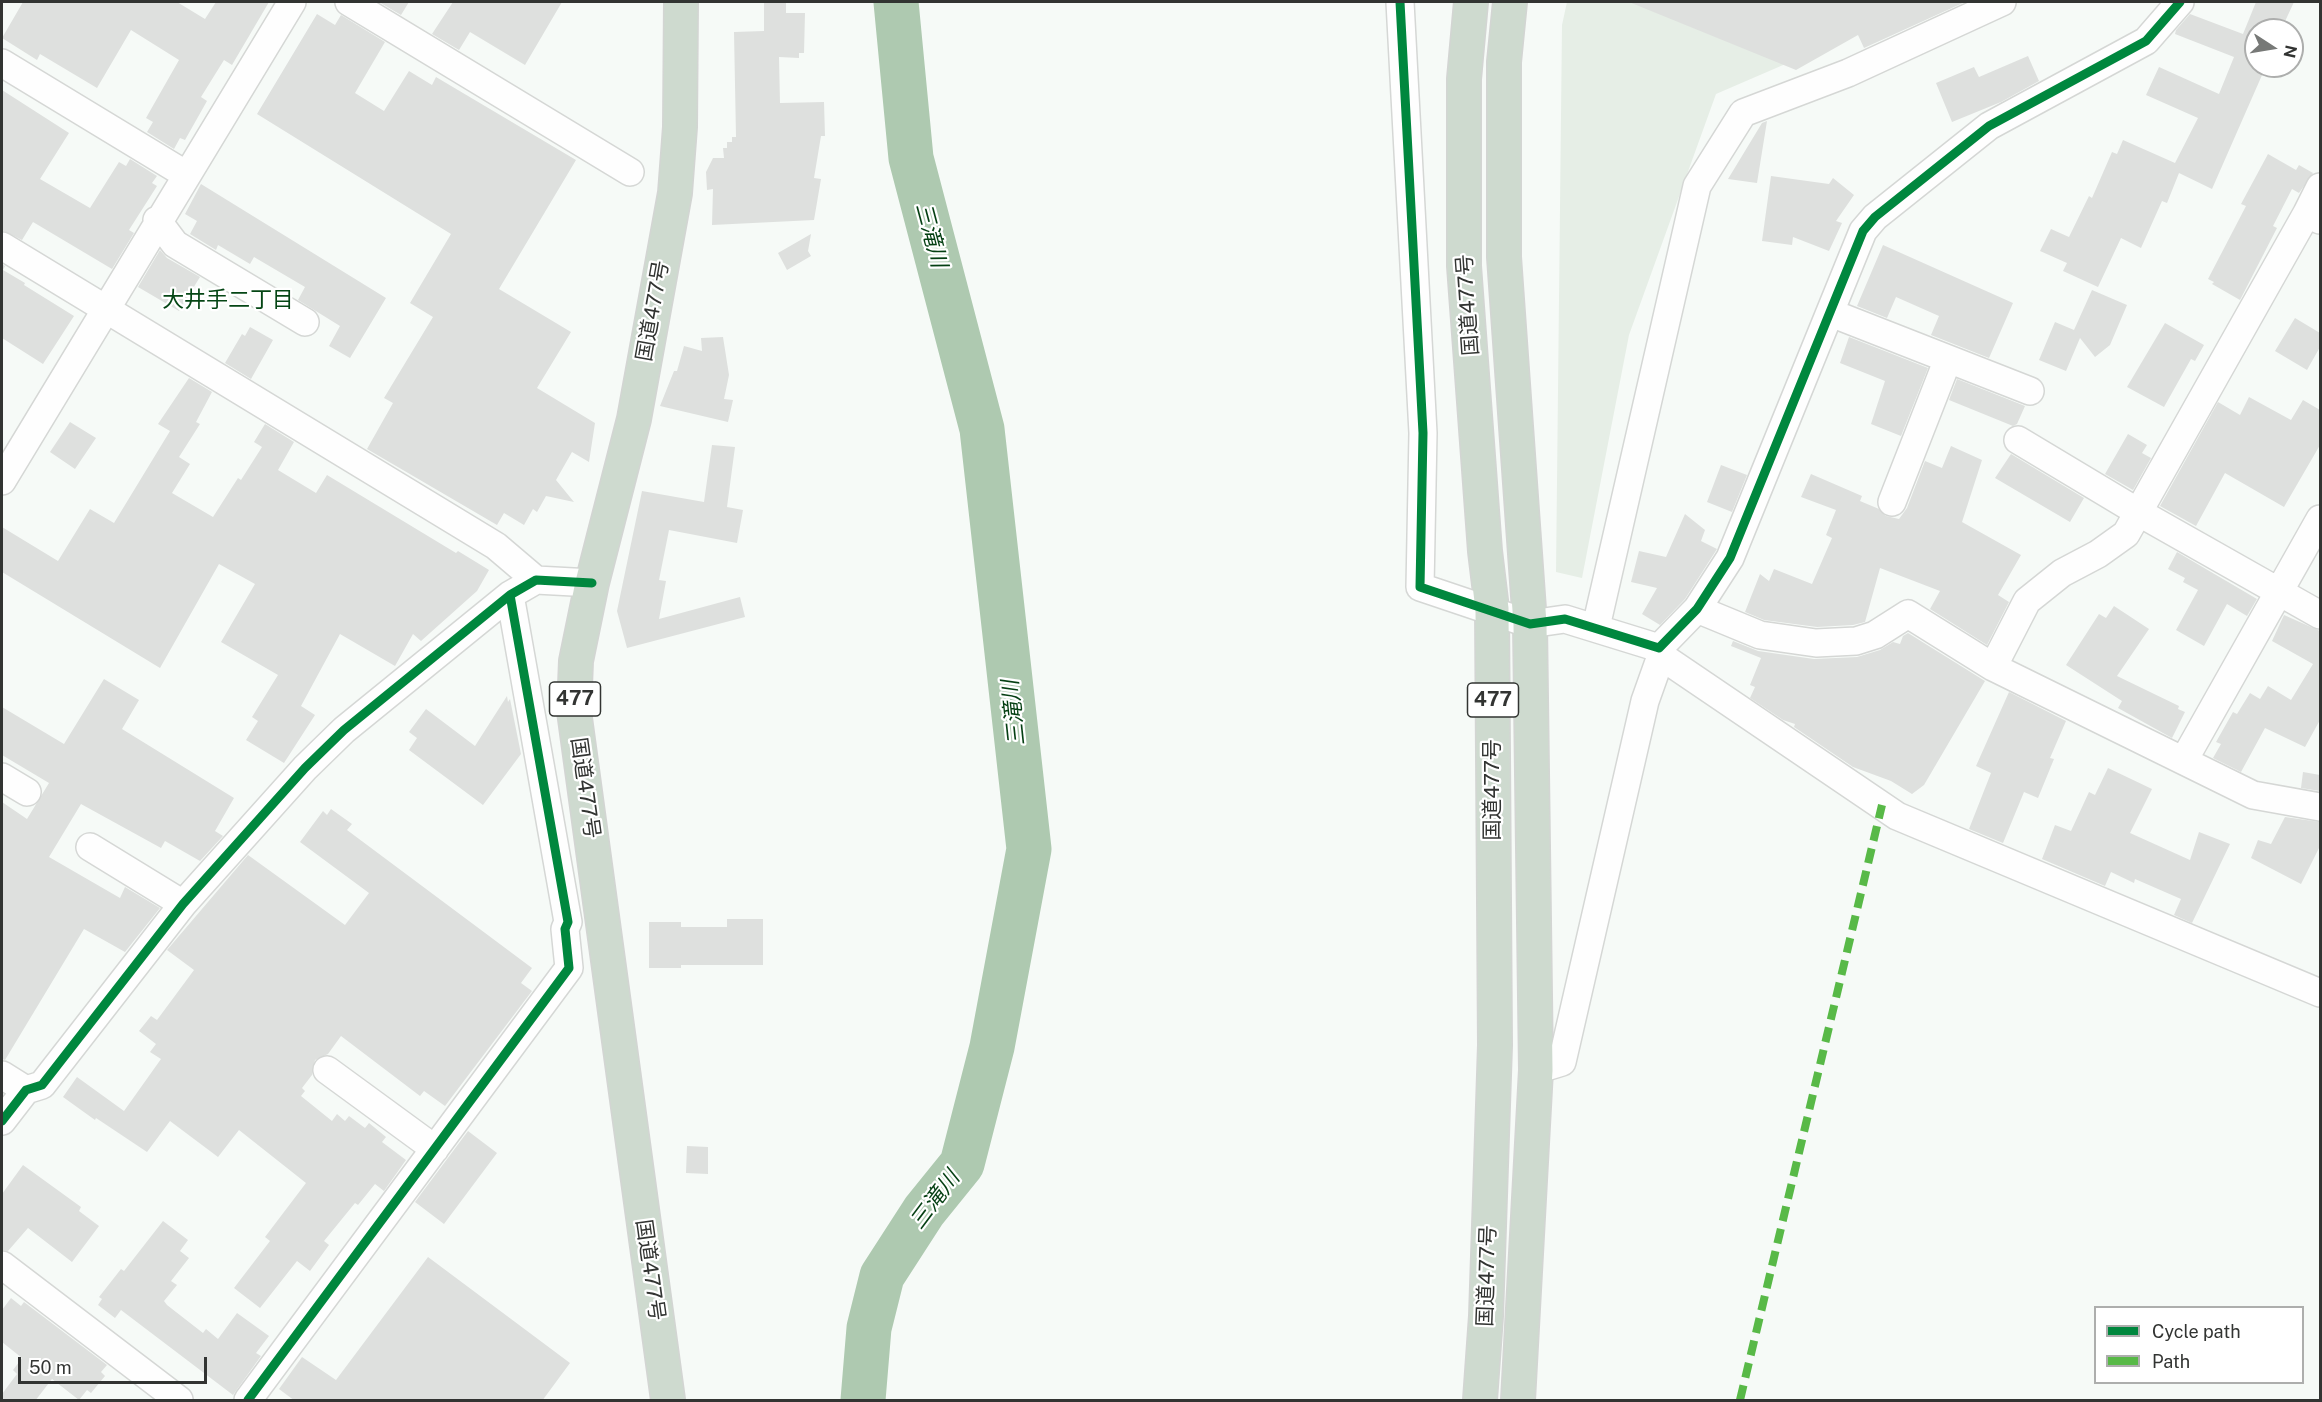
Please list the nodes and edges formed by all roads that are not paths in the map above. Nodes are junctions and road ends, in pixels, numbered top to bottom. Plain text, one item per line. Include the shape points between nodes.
1 (292, 2) edge
2 (349, 2) edge
3 (681, 2) edge
4 (1400, 2) edge
5 (1471, 2) edge
6 (1510, 2) edge
7 (2002, 2) edge
8 (2180, 2) edge
9 (2, 63) edge
10 (630, 172) dead end
11 (185, 174) junction
12 (2320, 187) edge
13 (2314, 217) edge
14 (158, 220) junction
15 (2, 246) edge
16 (104, 309) junction
17 (1830, 313) junction
18 (305, 322) dead end
19 (1948, 359) junction
20 (2030, 391) dead end
21 (2018, 440) dead end
22 (2, 481) edge
23 (1892, 502) dead end
24 (2138, 512) junction
25 (2320, 519) edge
26 (537, 580) junction
27 (592, 583) junction
28 (2278, 590) junction
29 (510, 595) junction
30 (1492, 609) junction
31 (1697, 609) junction
32 (2320, 615) edge
33 (1530, 624) junction
34 (1596, 627) junction
35 (1660, 652) junction
36 (1993, 667) junction
37 (2184, 760) junction
38 (2, 777) edge
39 (27, 792) dead end
40 (2320, 807) edge
41 (90, 847) dead end
42 (183, 904) junction
43 (2320, 993) edge
44 (327, 1070) dead end
45 (1536, 1070) junction
46 (2, 1075) edge
47 (26, 1090) junction
48 (2, 1121) edge
49 (435, 1149) junction
50 (2, 1265) edge
51 (179, 1401) edge
52 (248, 1401) edge
53 (668, 1401) edge
54 (1480, 1401) edge
55 (1518, 1401) edge

1 - 11 street
2 - 10 street
3 - 27 highway, 国道477号 / 477 via 675,193 634,419
4 - 30 street via 1423,433 1420,587
5 - 30 highway, 国道477号 / 477 via 1464,79 1464,266
6 - 33 highway, 国道477号 / 477 via 1504,62 1504,257
7 - 34 street via 1848,72 1743,113 1697,186
8 - 17 street via 2146,41 1989,126 1875,217 1863,231
9 - 11 street
11 - 14 street
12 - 13 street
13 - 24 street
14 - 16 street
14 - 18 street via 175,244
15 - 16 street
16 - 22 street
16 - 26 street via 496,546
17 - 19 street
17 - 31 street via 1730,558
19 - 20 street
19 - 23 street
21 - 24 street
24 - 28 street
24 - 36 street via 2126,534 2062,573 2027,601
25 - 28 street
26 - 27 street
26 - 29 street
27 - 53 highway, 国道477号 / 477 via 576,661 574,711
28 - 32 street
28 - 37 street
29 - 42 street via 344,730
29 - 49 street via 566,910 569,968
30 - 33 street
30 - 54 highway, 国道477号 / 477 via 1495,1045
31 - 35 street
31 - 36 street via 1760,635 1816,643 1875,635 1908,614
33 - 34 street via 1565,619
33 - 45 highway, 国道477号 / 477
34 - 35 street
35 - 43 street via 1897,816
35 - 45 street via 1645,701 1562,1062
36 - 37 street
37 - 40 street via 2253,795
38 - 39 street
41 - 42 street
42 - 47 street via 42,1085
44 - 49 street
45 - 55 highway, 国道477号 / 477
46 - 47 street
47 - 48 street
49 - 52 street
50 - 51 street

